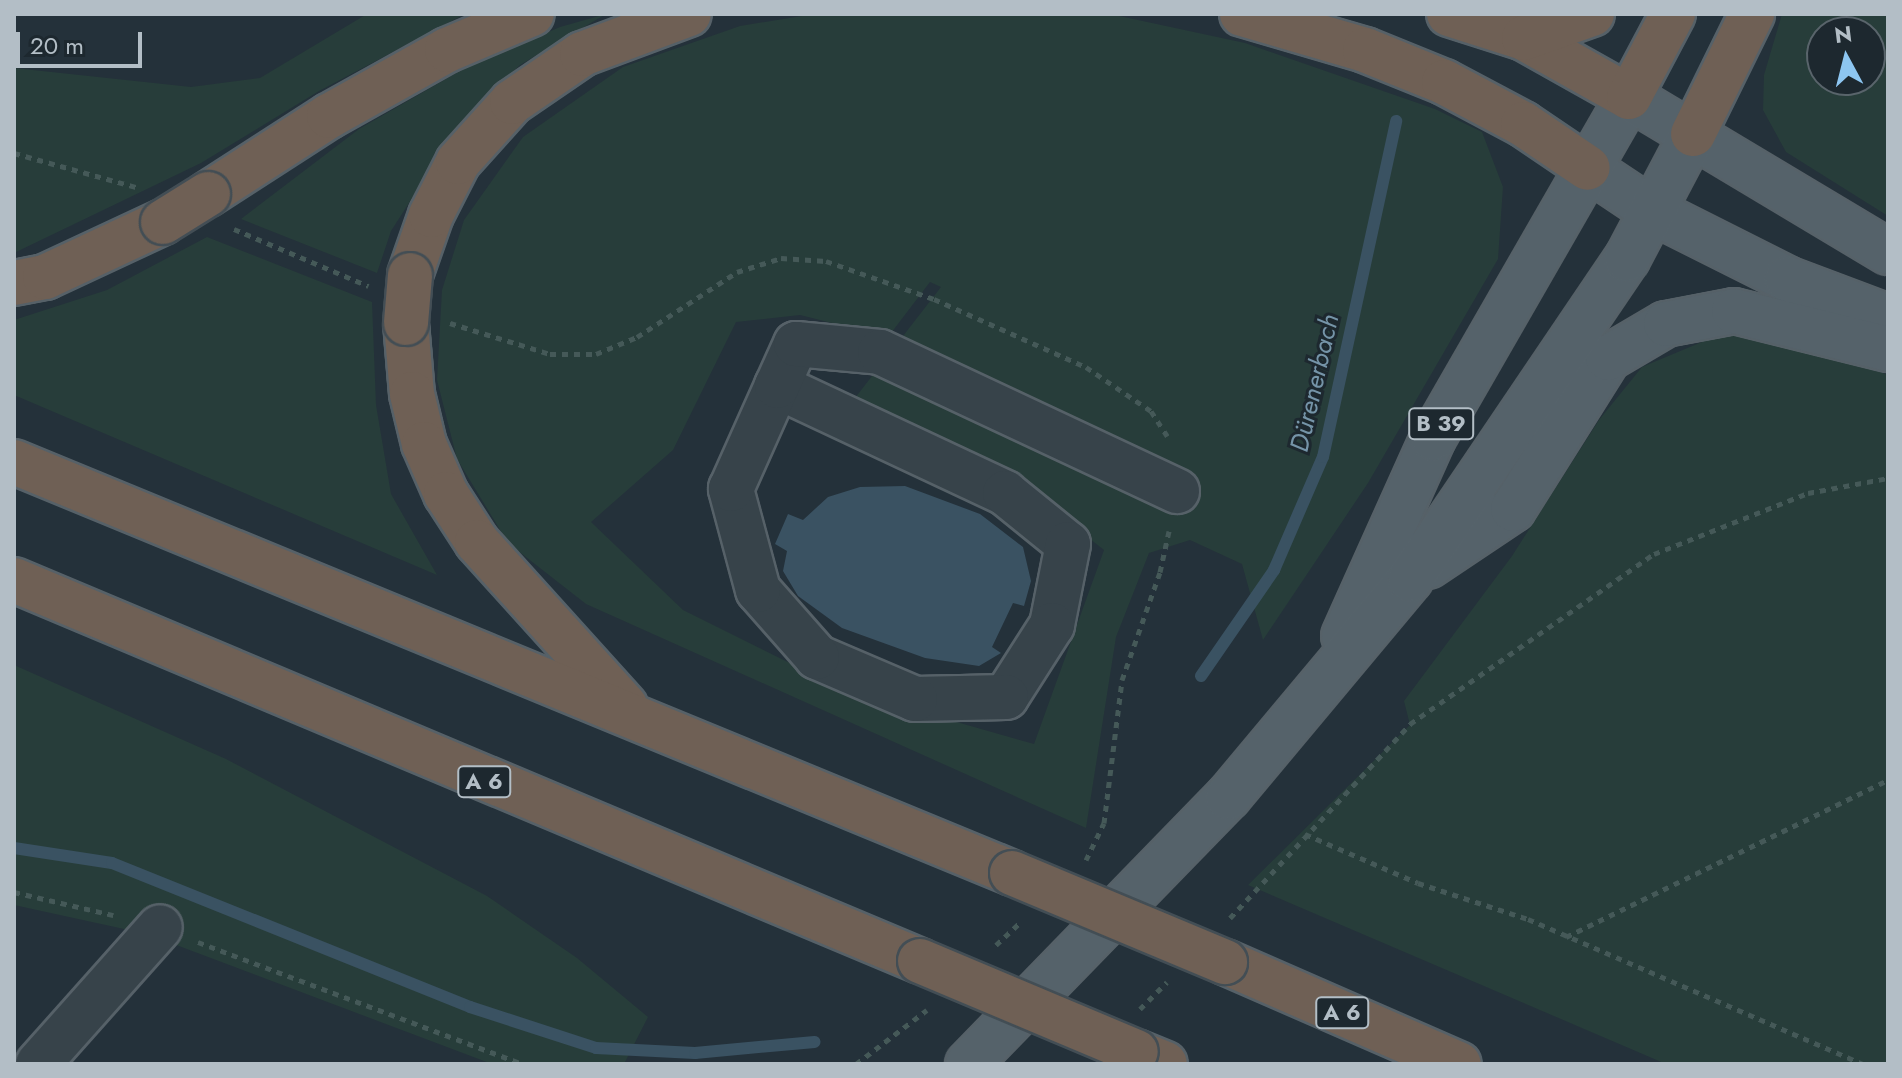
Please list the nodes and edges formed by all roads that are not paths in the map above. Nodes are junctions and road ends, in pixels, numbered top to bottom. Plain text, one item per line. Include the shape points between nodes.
1 (532, 14) edge
2 (689, 14) edge
3 (1242, 14) edge
4 (1449, 14) edge
5 (1592, 14) edge
6 (1673, 14) edge
7 (1752, 14) edge
8 (1524, 38) junction
9 (1629, 97) junction
10 (1693, 134) junction
11 (1588, 168) junction
12 (1654, 212) junction
13 (1888, 252) edge
14 (14, 283) edge
15 (1888, 317) edge
16 (1888, 349) edge
17 (777, 386) junction
18 (14, 462) edge
19 (1177, 491) dead end
20 (1410, 579) junction
21 (26, 589) edge
22 (1318, 693) junction
23 (634, 717) junction
24 (160, 927) road end
25 (1143, 1046) edge
26 (38, 1064) edge
27 (968, 1064) edge
28 (1459, 1064) edge

1 - 14 highway, bridge via 447,50 163,222 45,277
2 - 23 highway, bridge via 582,54 512,102 458,162 431,215 410,275 406,323 412,394 424,444 446,494 477,542
3 - 11 highway via 1365,50 1444,82 1523,124
4 - 8 highway
5 - 8 highway
6 - 9 highway, B 39
7 - 10 highway, B 39
8 - 9 highway
9 - 10 main road
9 - 11 main road, B 39
10 - 12 main road, B 39
10 - 13 main road
11 - 12 main road
11 - 22 main road, B 39 via 1433,438
12 - 15 main road via 1787,279
12 - 20 main road, B 39
16 - 20 main road via 1734,311 1666,324 1608,358 1513,509
17 - 17 lane via 731,489 758,590 817,657 915,699 1006,697 1052,625 1068,544 1005,493
17 - 19 lane via 796,344 880,352
18 - 23 highway, A 6
20 - 22 main road, B 39
21 - 25 highway, A 6, bridge via 920,961
22 - 27 main road, B 39 via 1151,880
23 - 28 highway, A 6, bridge via 1012,873 1224,944
24 - 26 lane

